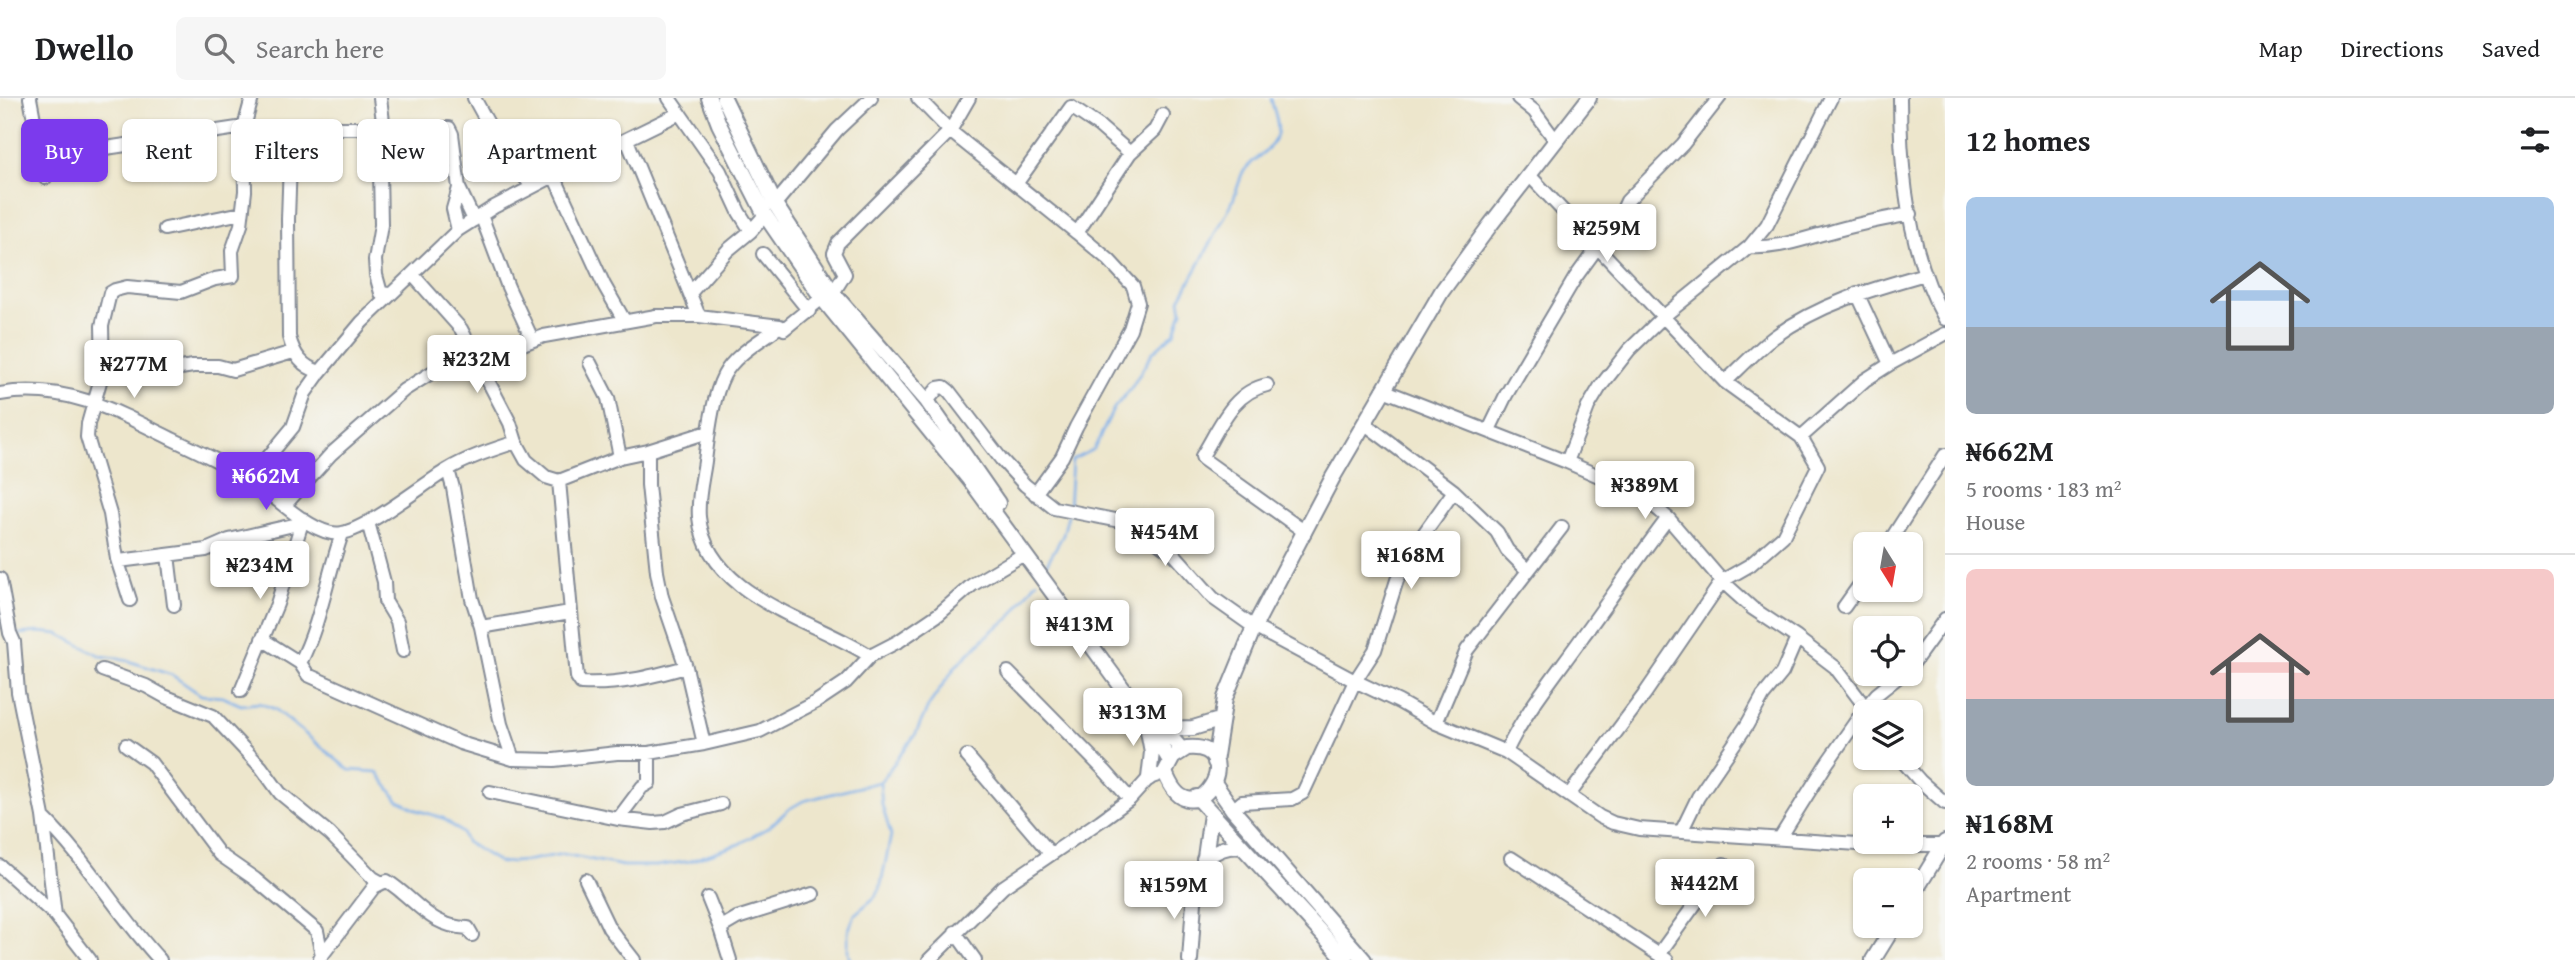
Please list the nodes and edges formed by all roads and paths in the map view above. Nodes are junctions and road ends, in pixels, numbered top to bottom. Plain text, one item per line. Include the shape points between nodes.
1 (30, 98) edge
2 (252, 98) edge
3 (380, 98) edge
4 (474, 98) edge
5 (669, 98) edge
6 (709, 98) edge
7 (871, 98) edge
8 (918, 98) edge
9 (969, 98) edge
10 (1518, 98) edge
11 (1589, 98) edge
12 (1719, 98) edge
13 (1830, 98) edge
14 (1900, 98) edge
15 (728, 99) edge
16 (680, 113) junction
17 (1163, 115) dead end
18 (34, 119) edge
19 (246, 119) edge
20 (383, 119) edge
21 (357, 127) edge
22 (449, 128) edge
23 (231, 129) edge
24 (950, 131) junction
25 (627, 140) junction
26 (1556, 141) junction
27 (621, 142) edge
28 (108, 148) edge
29 (1130, 153) junction
30 (1530, 176) junction
31 (245, 182) edge
32 (380, 182) edge
33 (542, 182) edge
34 (557, 182) edge
35 (1016, 184) junction
36 (532, 187) junction
37 (458, 188) junction
38 (770, 210) junction
39 (242, 213) junction
40 (1911, 215) junction
41 (478, 217) junction
42 (165, 229) dead end
43 (458, 230) junction
44 (751, 231) junction
45 (1077, 233) junction
46 (1599, 247) junction
47 (1749, 247) junction
48 (763, 254) dead end
49 (412, 274) junction
50 (1925, 274) junction
51 (691, 292) junction
52 (1857, 293) junction
53 (389, 294) junction
54 (828, 296) junction
55 (809, 310) junction
56 (699, 316) junction
57 (1664, 316) junction
58 (1945, 319) edge
59 (624, 320) junction
60 (780, 326) junction
61 (1945, 334) edge
62 (532, 339) junction
63 (471, 348) junction
64 (293, 352) junction
65 (478, 361) junction
66 (590, 363) dead end
67 (1889, 364) junction
68 (320, 372) junction
69 (150, 373) dead end
70 (1725, 382) junction
71 (1267, 385) dead end
72 (1383, 390) junction
73 (0, 394) edge
74 (927, 401) junction
75 (93, 402) junction
76 (1364, 423) junction
77 (1489, 430) junction
78 (708, 432) junction
79 (1805, 438) junction
80 (516, 442) junction
81 (649, 451) junction
82 (1945, 455) edge
83 (620, 457) junction
84 (1567, 462) junction
85 (448, 470) junction
86 (250, 479) junction
87 (559, 481) junction
88 (1454, 491) junction
89 (1035, 494) junction
90 (285, 505) junction
91 (1668, 518) junction
92 (302, 521) junction
93 (369, 522) junction
94 (1562, 527) dead end
95 (1305, 532) junction
96 (1896, 532) edge
97 (342, 534) junction
98 (1027, 553) junction
99 (168, 555) junction
100 (119, 561) junction
101 (1528, 571) junction
102 (0, 579) edge
103 (1722, 582) junction
104 (1049, 583) junction
105 (1853, 594) edge
106 (130, 600) dead end
107 (174, 605) dead end
108 (1844, 607) dead end
109 (570, 612) junction
110 (1945, 619) edge
111 (481, 627) junction
112 (1254, 627) junction
113 (1797, 638) junction
114 (262, 639) junction
115 (1923, 649) edge
116 (403, 650) dead end
117 (870, 656) junction
118 (300, 663) junction
119 (687, 667) junction
120 (102, 670) dead end
121 (1008, 672) dead end
122 (1355, 681) junction
123 (1887, 686) edge
124 (240, 691) dead end
125 (1860, 700) edge
126 (1874, 700) edge
127 (1143, 716) junction
128 (1219, 721) junction
129 (1436, 723) junction
130 (1163, 729) junction
131 (1853, 729) edge
132 (704, 744) junction
133 (126, 745) dead end
134 (1198, 748) junction
135 (1182, 750) junction
136 (1506, 752) junction
137 (649, 753) junction
138 (967, 756) dead end
139 (513, 759) junction
140 (1215, 762) junction
141 (1167, 767) junction
142 (1910, 770) edge
143 (1149, 778) junction
144 (1215, 784) junction
145 (490, 792) dead end
146 (1569, 794) junction
147 (1130, 799) junction
148 (1945, 803) edge
149 (722, 804) dead end
150 (1205, 806) junction
151 (1232, 808) junction
152 (43, 816) junction
153 (618, 819) junction
154 (1682, 830) junction
155 (1780, 838) junction
156 (1242, 847) junction
157 (1945, 848) edge
158 (1051, 853) junction
159 (1511, 858) dead end
160 (1204, 859) junction
161 (1724, 864) dead end
162 (0, 866) edge
163 (586, 880) dead end
164 (1923, 880) edge
165 (376, 883) junction
166 (1197, 888) junction
167 (1923, 889) edge
168 (813, 894) dead end
169 (708, 898) dead end
170 (55, 915) junction
171 (720, 928) junction
172 (955, 932) junction
173 (472, 935) dead end
174 (1887, 938) edge
175 (1895, 938) edge
176 (320, 957) edge
177 (1663, 957) edge
178 (90, 960) edge
179 (160, 960) edge
180 (634, 960) edge
181 (730, 960) edge
182 (929, 960) edge
183 (975, 960) edge
184 (1190, 960) edge
185 (1346, 960) edge
186 (1364, 960) edge
187 (1873, 960) edge
188 (1882, 960) edge

1 - 18 street
2 - 19 street
3 - 20 street
4 - 36 street
5 - 16 street
6 - 38 main road via 719,124
7 - 38 street via 837,130
8 - 24 street
9 - 24 street
10 - 26 street
11 - 26 main road
12 - 46 street via 1653,177 1632,193
13 - 47 street via 1773,213
14 - 40 street
15 - 38 main road
16 - 25 street
16 - 44 street via 720,171
17 - 29 street via 1155,130
21 - 64 street via 296,126 291,133 288,315
22 - 37 street
23 - 28 street
24 - 35 street
24 - 54 street via 838,243 834,253 845,274
25 - 27 street
25 - 51 street
26 - 30 main road
29 - 35 street via 1071,107
29 - 45 street
30 - 46 street
30 - 72 main road via 1442,291
31 - 39 street
32 - 53 street via 375,267 378,288
33 - 36 street
34 - 59 street
35 - 45 street
36 - 41 street
37 - 41 street
37 - 43 street via 453,209
38 - 44 street
38 - 54 main road
39 - 42 street
39 - 75 street via 232,251 232,277 181,292 127,287 110,293 102,326 103,371
40 - 47 street via 1866,222 1795,243
40 - 50 street
41 - 43 street
41 - 62 street
43 - 49 street
44 - 51 street
45 - 89 street via 1133,286 1137,312 1062,457
46 - 57 street
46 - 77 street via 1575,278
47 - 57 street
48 - 55 street
49 - 53 street
49 - 63 street via 461,329
50 - 52 street
50 - 58 street
51 - 56 street
52 - 67 street
52 - 70 street via 1780,333
53 - 68 street
54 - 55 street
54 - 74 main road
54 - 98 main road
55 - 60 street via 784,329
56 - 59 street
56 - 60 street
57 - 70 street
57 - 84 street via 1600,387
59 - 62 street
60 - 78 street via 724,375
61 - 67 street
62 - 65 street
63 - 65 street
63 - 90 street via 404,390 331,454
64 - 68 street via 308,369
64 - 69 street via 233,370 193,366
65 - 80 street
66 - 83 street via 608,398
67 - 79 street via 1821,417
68 - 86 street via 305,393 293,427
70 - 79 street
71 - 95 street via 1247,393 1224,416 1202,456
72 - 76 main road
72 - 77 street
73 - 75 street via 40,393
74 - 89 street via 938,388 949,390 1001,459
74 - 98 main road
75 - 86 street via 128,415
75 - 100 street via 87,437
76 - 88 street
76 - 95 main road
77 - 84 street
78 - 81 street
78 - 117 street via 698,503 701,530 710,551 756,598
79 - 103 street via 1818,466 1783,536 1751,565
80 - 85 street
80 - 87 street via 534,469
81 - 83 street
81 - 119 street via 657,572
82 - 96 street
83 - 87 street
84 - 91 street via 1617,484
85 - 93 street
85 - 111 street
86 - 90 street
87 - 109 street
88 - 101 street via 1497,532
88 - 122 street via 1413,549 1397,580 1375,649
89 - 112 street via 1054,508 1125,522 1146,533 1175,555 1213,598
90 - 92 street
91 - 103 street
91 - 136 street via 1559,669
92 - 97 street via 325,533
92 - 99 street via 206,550
92 - 114 street
93 - 97 street
93 - 116 street via 385,601 397,621
94 - 101 street
95 - 112 main road
97 - 118 street via 314,636
98 - 104 main road
98 - 117 street
99 - 100 street
99 - 107 street
100 - 106 street
101 - 129 street via 1466,650
102 - 152 street
103 - 113 street
103 - 146 street
104 - 127 main road
104 - 130 main road
105 - 108 street
109 - 111 street
109 - 119 street via 577,677 582,683 636,681
110 - 115 street
111 - 139 street
112 - 122 street
112 - 128 main road
113 - 125 street via 1835,667
113 - 154 street via 1782,673 1698,797
114 - 118 street
114 - 124 street
117 - 132 street via 845,682 783,720 760,731
118 - 139 street via 308,675 355,698 460,743
119 - 132 street
120 - 165 street via 213,716 280,793 330,834
121 - 147 street
122 - 129 street
122 - 151 street via 1303,793 1292,799 1242,802
123 - 126 street
127 - 141 main road
127 - 143 main road via 1152,751
128 - 130 main road
128 - 134 main road
128 - 140 main road
128 - 151 main road
129 - 136 street
130 - 135 main road
131 - 155 street
132 - 137 street
133 - 176 street via 151,763 219,854 317,931
134 - 135 main road
134 - 140 main road
135 - 141 main road
136 - 146 street
137 - 139 street
137 - 153 street via 649,783
138 - 158 street
140 - 144 main road
141 - 143 street
141 - 150 main road via 1170,785
142 - 148 street
143 - 147 street
144 - 150 main road
144 - 151 main road
145 - 153 street
146 - 154 street via 1613,823
147 - 158 street
149 - 153 street via 653,824
150 - 156 main road
150 - 160 main road
150 - 166 main road via 1194,876
151 - 186 main road
152 - 170 street
152 - 179 street
154 - 155 street
155 - 157 street
156 - 160 main road via 1226,847
156 - 185 main road
157 - 164 main road
157 - 167 main road
158 - 172 street via 1003,887
159 - 177 street
160 - 166 main road
161 - 177 street
162 - 170 street
163 - 180 street via 609,928
165 - 173 street via 387,881 439,923 468,928
165 - 176 street
166 - 184 main road
168 - 171 street via 737,918
169 - 171 street
170 - 178 street
171 - 181 street
172 - 182 street
172 - 183 street
174 - 187 main road
175 - 188 main road

